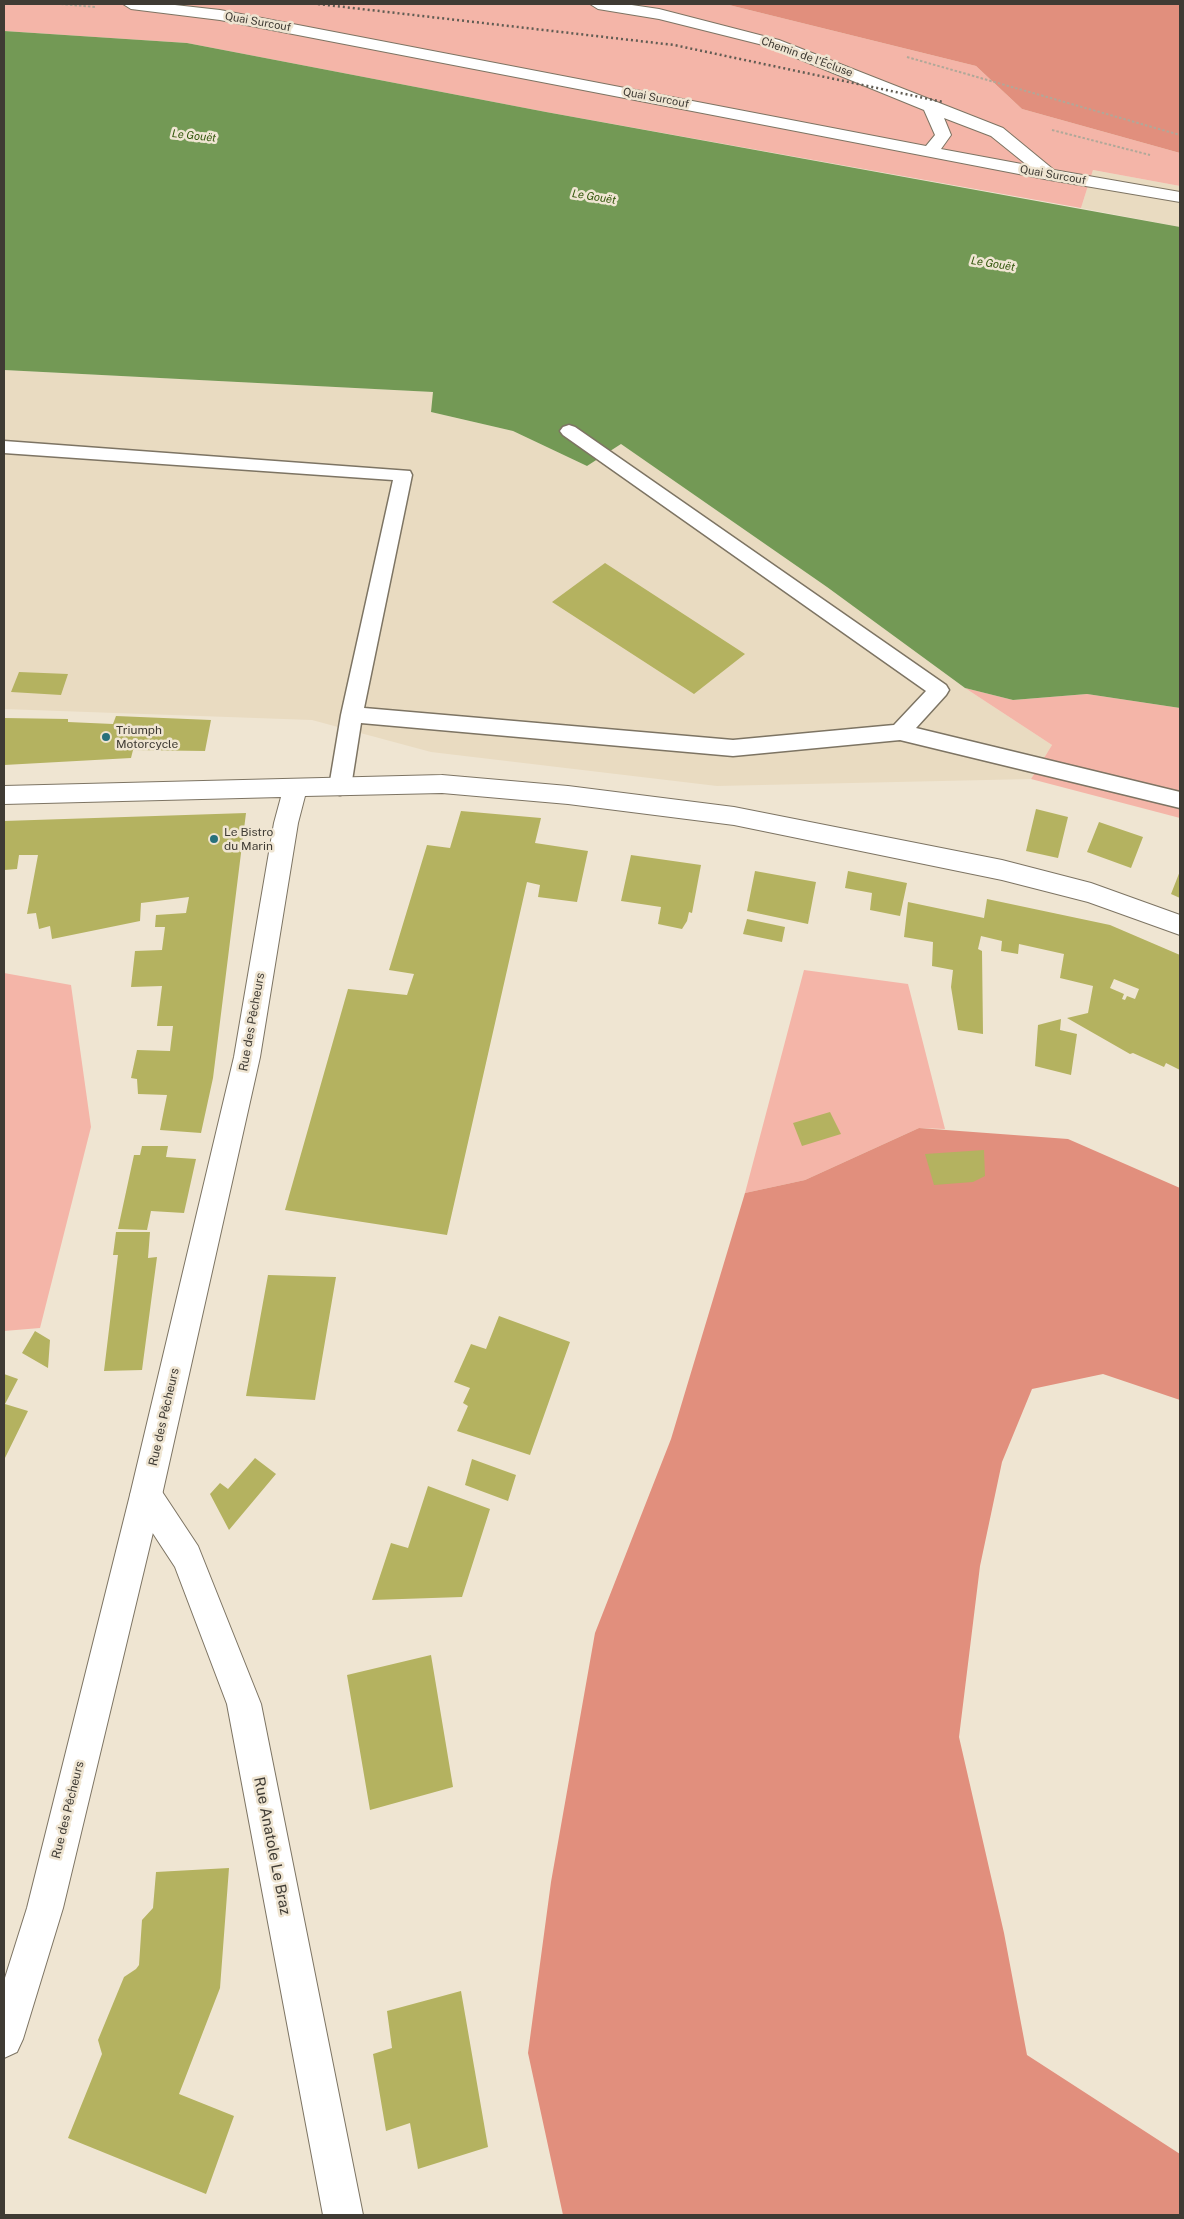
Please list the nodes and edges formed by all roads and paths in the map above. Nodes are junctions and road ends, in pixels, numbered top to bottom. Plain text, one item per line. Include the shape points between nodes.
1 (131, 4) edge
2 (598, 4) edge
3 (906, 57) dead end
4 (931, 107) junction
5 (1047, 129) dead end
6 (1180, 135) edge
7 (931, 151) junction
8 (1151, 156) dead end
9 (1050, 176) junction
10 (1180, 197) edge
11 (569, 431) dead end
12 (4, 447) edge
13 (352, 715) junction
14 (900, 732) junction
15 (340, 787) junction
16 (295, 788) junction
17 (4, 795) edge
18 (1180, 800) edge
19 (1180, 925) edge
20 (146, 1495) junction
21 (4, 2039) edge
22 (343, 2215) edge

1 - 7 street, Quai Surcouf via 249,20
2 - 4 street, Chemin de l'Écluse via 660,14 773,43
3 - 6 path
4 - 7 street via 944,135
4 - 9 street, Chemin de l'Écluse via 997,132
5 - 8 path
7 - 9 street, Quai Surcouf
9 - 10 street, Quai Surcouf
11 - 14 lane via 939,690
12 - 13 lane via 403,475
13 - 14 lane via 733,748
13 - 15 lane
14 - 18 lane
15 - 16 street
15 - 19 street via 442,784 568,795 734,816 1002,870 1091,893
16 - 17 street
16 - 20 street, Rue des Pêcheurs via 286,823 247,1057
20 - 21 street, Rue des Pêcheurs via 45,1908
20 - 22 street, Rue Anatole Le Braz via 187,1557 244,1704

